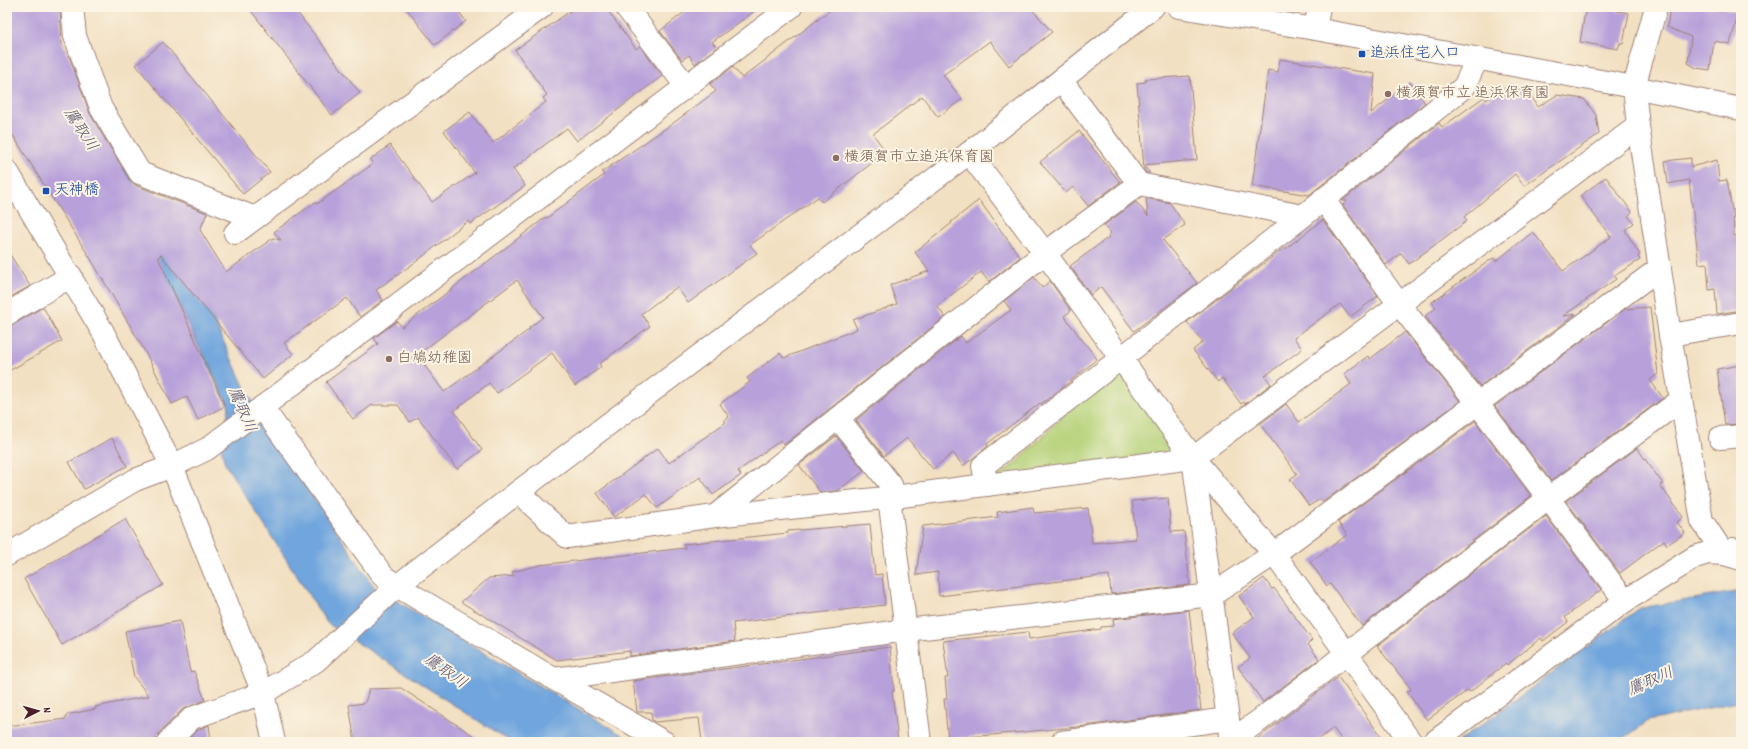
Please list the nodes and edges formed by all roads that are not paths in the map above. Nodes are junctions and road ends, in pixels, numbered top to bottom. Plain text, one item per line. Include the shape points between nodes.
1 (72, 7) edge
2 (542, 7) edge
3 (626, 7) edge
4 (791, 7) edge
5 (1153, 7) edge
6 (1179, 7) edge
7 (1319, 7) edge
8 (1656, 7) edge
9 (1315, 29) junction
10 (1477, 59) junction
11 (1061, 80) junction
12 (686, 86) junction
13 (1634, 87) junction
14 (1741, 109) edge
15 (1638, 126) junction
16 (970, 153) junction
17 (7, 171) edge
18 (1139, 184) junction
19 (1324, 200) junction
20 (1304, 216) junction
21 (255, 218) junction
22 (235, 233) dead end
23 (1045, 253) junction
24 (1660, 268) junction
25 (70, 276) junction
26 (1399, 304) junction
27 (7, 314) edge
28 (1741, 323) edge
29 (1670, 335) junction
30 (1121, 358) junction
31 (1681, 400) junction
32 (1478, 404) junction
33 (262, 407) junction
34 (838, 418) junction
35 (1192, 458) junction
36 (172, 466) junction
37 (987, 485) junction
38 (518, 492) junction
39 (892, 497) junction
40 (1549, 498) junction
41 (715, 516) junction
42 (1735, 552) edge
43 (1274, 554) junction
44 (7, 555) edge
45 (394, 589) junction
46 (1212, 595) junction
47 (1625, 600) junction
48 (906, 630) junction
49 (1347, 654) junction
50 (554, 680) junction
51 (263, 693) junction
52 (1229, 731) edge
53 (168, 742) edge
54 (274, 742) edge
55 (664, 742) edge
56 (920, 742) edge
57 (1062, 742) edge
58 (1411, 742) edge
59 (1434, 742) edge

1 - 21 street via 75,36 101,108 140,173
2 - 21 street
3 - 12 street
4 - 12 street
5 - 11 street
6 - 9 street
7 - 9 street
8 - 13 street
9 - 10 street
10 - 13 street
10 - 19 street via 1464,87
11 - 16 street
11 - 18 street
12 - 33 street
13 - 14 street
13 - 15 street
15 - 24 street
15 - 26 street
16 - 23 street
16 - 38 street
17 - 25 street
18 - 20 street
18 - 23 street
19 - 20 street
19 - 26 street
20 - 30 street
21 - 22 street
23 - 30 street
23 - 34 street
24 - 29 street
24 - 32 street
25 - 27 street
25 - 36 street via 103,332
26 - 32 street
26 - 35 street
28 - 29 street
29 - 31 street
30 - 35 street
30 - 37 street via 983,466
31 - 40 street
31 - 42 street via 1702,521
32 - 40 street
32 - 43 street
33 - 36 street via 207,449
33 - 45 street
34 - 39 street via 891,485
34 - 41 street
35 - 37 street
35 - 43 street
35 - 46 street
36 - 44 street via 135,480
36 - 51 street
37 - 39 street
38 - 41 street via 567,538
38 - 45 street
39 - 41 street
39 - 48 street
40 - 47 street
40 - 49 street
42 - 47 street via 1708,553 1695,557
43 - 46 street
43 - 49 street
45 - 50 street
45 - 51 street via 316,661
46 - 48 street
46 - 52 street
47 - 59 street
48 - 50 street
48 - 56 street
49 - 52 street via 1243,732
49 - 58 street
50 - 55 street
51 - 53 street via 192,718
51 - 54 street
52 - 57 street

